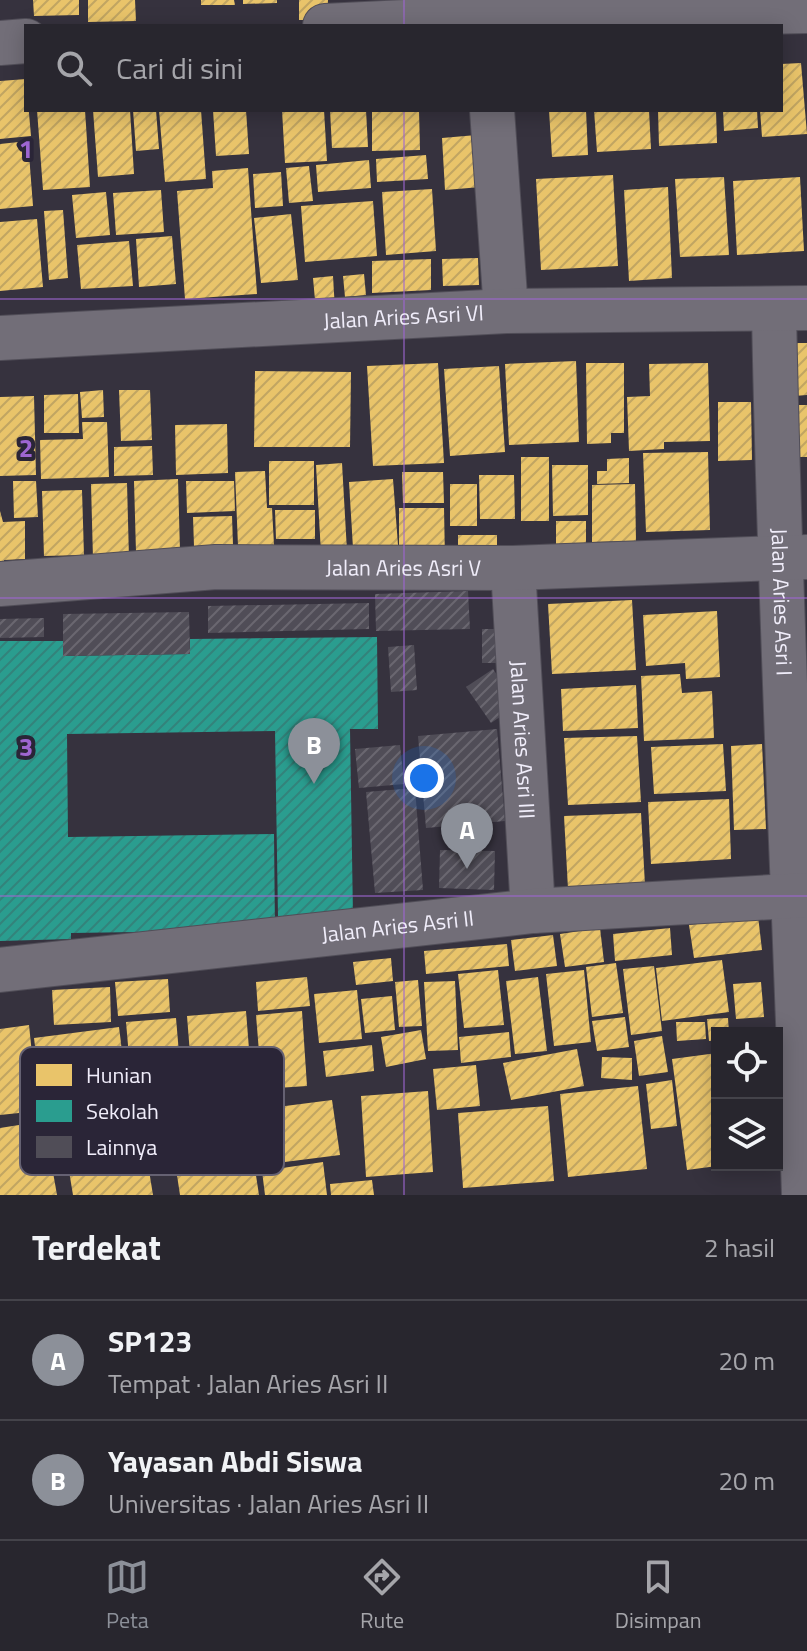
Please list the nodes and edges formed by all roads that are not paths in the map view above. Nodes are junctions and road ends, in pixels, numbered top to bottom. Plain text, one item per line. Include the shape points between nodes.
1 (698, 7) edge
2 (807, 11) edge
3 (485, 15) edge
4 (354, 24) edge
5 (24, 41) edge
6 (0, 43) edge
7 (492, 112) edge
8 (790, 309) edge
9 (506, 311) junction
10 (0, 338) edge
11 (793, 557) edge
12 (513, 568) junction
13 (0, 584) edge
14 (801, 895) edge
15 (533, 911) junction
16 (0, 970) edge
17 (804, 1195) edge

1 - 2 street
1 - 3 street
3 - 4 street
5 - 6 street
7 - 9 street
8 - 9 street, Jalan Aries Asri VI
8 - 11 street, Jalan Aries Asri I
9 - 10 street, Jalan Aries Asri VI
11 - 12 street, Jalan Aries Asri V
11 - 14 street, Jalan Aries Asri I
12 - 13 street, Jalan Aries Asri V via 216,567
12 - 15 street, Jalan Aries Asri III
14 - 15 street, Jalan Aries Asri II
14 - 17 street, Jalan Aries Asri I
15 - 16 street, Jalan Aries Asri II

